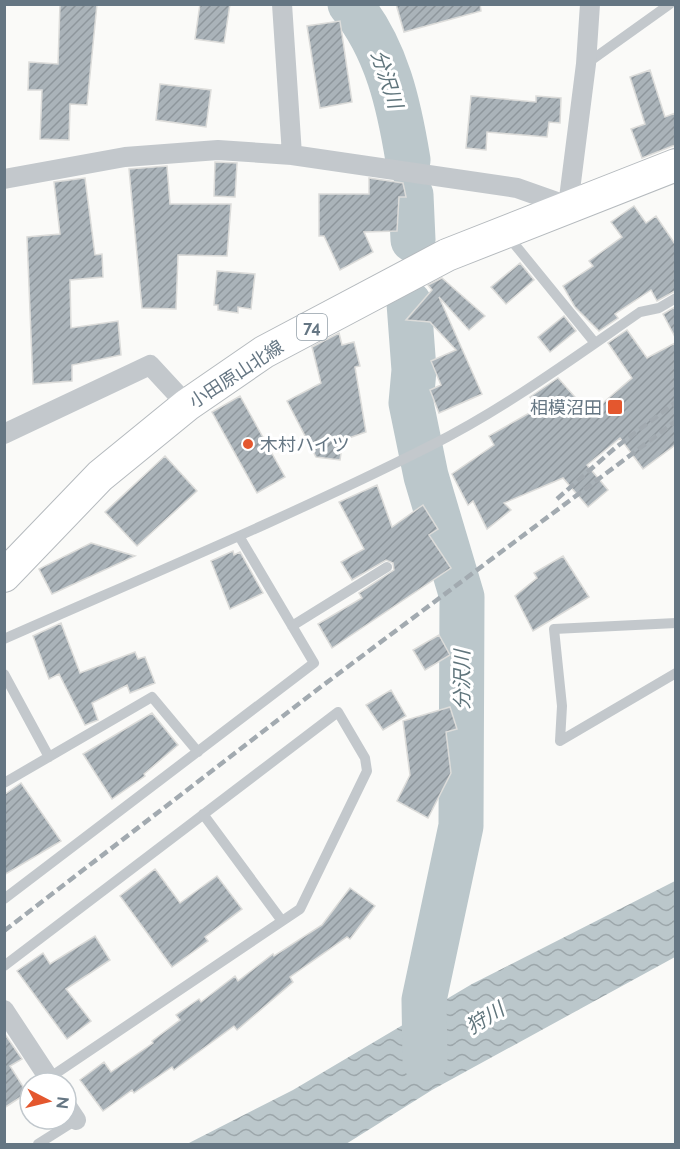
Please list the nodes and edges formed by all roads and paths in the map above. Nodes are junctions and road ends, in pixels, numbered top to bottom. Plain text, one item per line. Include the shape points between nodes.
1 (282, 4) edge
2 (590, 4) edge
3 (670, 4) edge
4 (586, 64) junction
5 (292, 155) junction
6 (675, 165) edge
7 (4, 179) edge
8 (568, 206) junction
9 (505, 232) junction
10 (675, 298) edge
11 (595, 344) junction
12 (187, 405) junction
13 (4, 434) edge
14 (239, 536) junction
15 (387, 567) dead end
16 (4, 576) edge
17 (675, 623) edge
18 (292, 626) junction
19 (4, 639) edge
20 (675, 673) edge
21 (4, 674) edge
22 (198, 752) junction
23 (49, 757) junction
24 (4, 783) edge
25 (203, 814) junction
26 (4, 899) edge
27 (282, 921) junction
28 (4, 966) edge
29 (4, 1010) edge
30 (44, 1071) edge
31 (63, 1071) edge
32 (52, 1131) edge
33 (38, 1144) edge

1 - 5 street
2 - 4 street
3 - 4 lane
4 - 8 street
5 - 7 street via 218,150 124,157
5 - 8 street via 517,188
6 - 8 main road, 小田原山北線 / 74
8 - 9 main road, 小田原山北線 / 74
9 - 11 lane
9 - 12 main road, 小田原山北線 / 74 via 447,255 264,352
10 - 11 lane via 659,308 640,312
11 - 14 lane via 520,395 431,446
12 - 13 street via 150,365
12 - 16 main road, 小田原山北線 / 74 via 100,476
14 - 18 lane
14 - 19 lane
15 - 18 lane
17 - 20 lane via 554,629 562,706 560,741
18 - 22 lane via 314,663
21 - 23 lane
22 - 23 lane via 152,697
22 - 26 lane
23 - 24 lane
25 - 27 lane
25 - 27 lane via 338,712 365,758 367,771 300,909
25 - 28 lane
27 - 31 lane
29 - 30 street
32 - 33 lane

